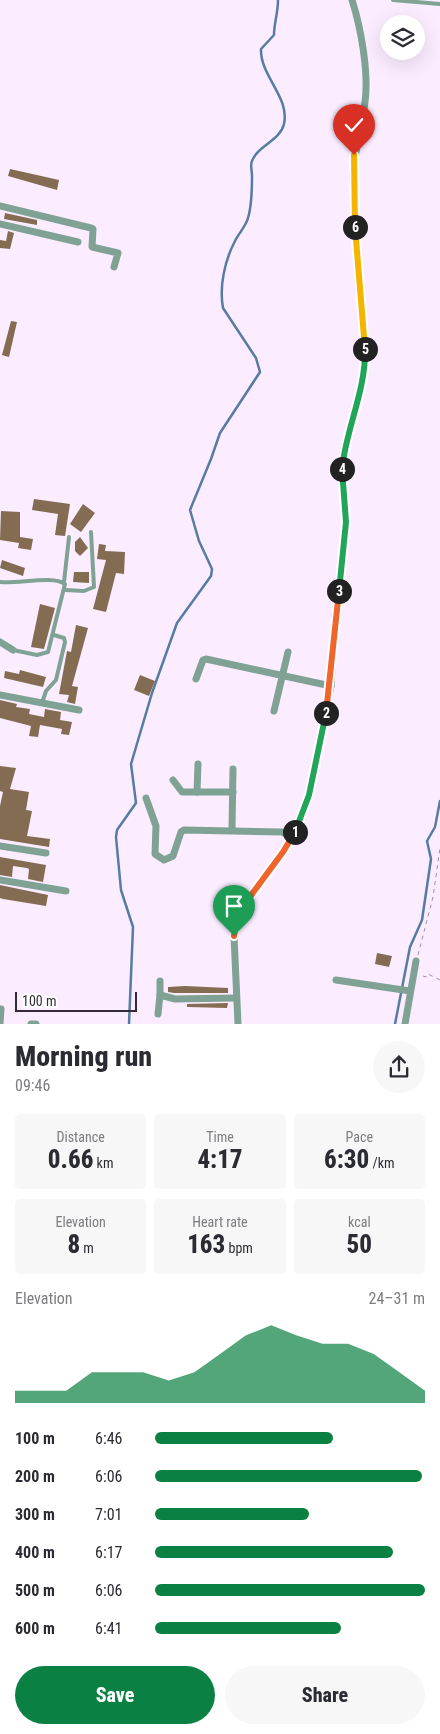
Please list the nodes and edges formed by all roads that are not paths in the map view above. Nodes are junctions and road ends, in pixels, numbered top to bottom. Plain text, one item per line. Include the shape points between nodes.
1 (352, 0) edge
2 (393, 0) edge
3 (440, 4) edge
4 (0, 206) edge
5 (0, 224) edge
6 (78, 242) dead end
7 (114, 267) dead end
8 (91, 532) dead end
9 (70, 538) dead end
10 (0, 582) edge
11 (64, 582) junction
12 (65, 590) junction
13 (54, 635) junction
14 (0, 642) edge
15 (13, 650) joint
16 (288, 652) dead end
17 (282, 676) junction
18 (196, 678) dead end
19 (331, 686) junction
20 (0, 695) edge
21 (42, 703) junction
22 (79, 710) dead end
23 (274, 711) dead end
24 (198, 764) dead end
25 (233, 769) dead end
26 (173, 780) dead end
27 (197, 792) junction
28 (232, 792) junction
29 (146, 798) dead end
30 (232, 830) junction
31 (293, 838) junction
32 (0, 846) edge
33 (46, 853) dead end
34 (0, 880) edge
35 (66, 892) dead end
36 (416, 961) road end
37 (336, 980) dead end
38 (160, 981) dead end
39 (410, 991) junction
40 (160, 995) junction
41 (236, 998) junction
42 (1, 1009) edge
43 (158, 1014) dead end
44 (0, 1024) edge
45 (32, 1024) edge
46 (36, 1024) edge
47 (238, 1024) edge
48 (405, 1024) edge

1 - 19 street via 365,67 366,90 353,178 365,368 342,469 346,522
2 - 3 lane
4 - 7 street via 93,229 92,247 118,253
5 - 6 street
8 - 12 lane via 94,587 90,591
9 - 11 lane
10 - 11 lane via 20,584 48,579
11 - 12 lane
12 - 13 lane
13 - 15 lane via 47,653 37,655
13 - 21 lane via 64,638 65,642 56,680 46,691
14 - 15 street
16 - 17 street
17 - 18 street via 206,659
17 - 19 street
17 - 23 street
19 - 31 street via 309,795
20 - 21 street
21 - 22 street
24 - 27 street
25 - 28 street
26 - 27 street via 182,792
27 - 28 street
28 - 30 street
29 - 30 street via 156,826 155,854 164,860 173,856 184,830
30 - 31 street via 282,832
31 - 41 street via 238,913 234,936
32 - 33 street
34 - 35 street
36 - 39 street
37 - 39 street
38 - 40 street
39 - 48 street
40 - 41 street via 175,999
40 - 43 street
41 - 47 street
42 - 44 street
45 - 46 street

